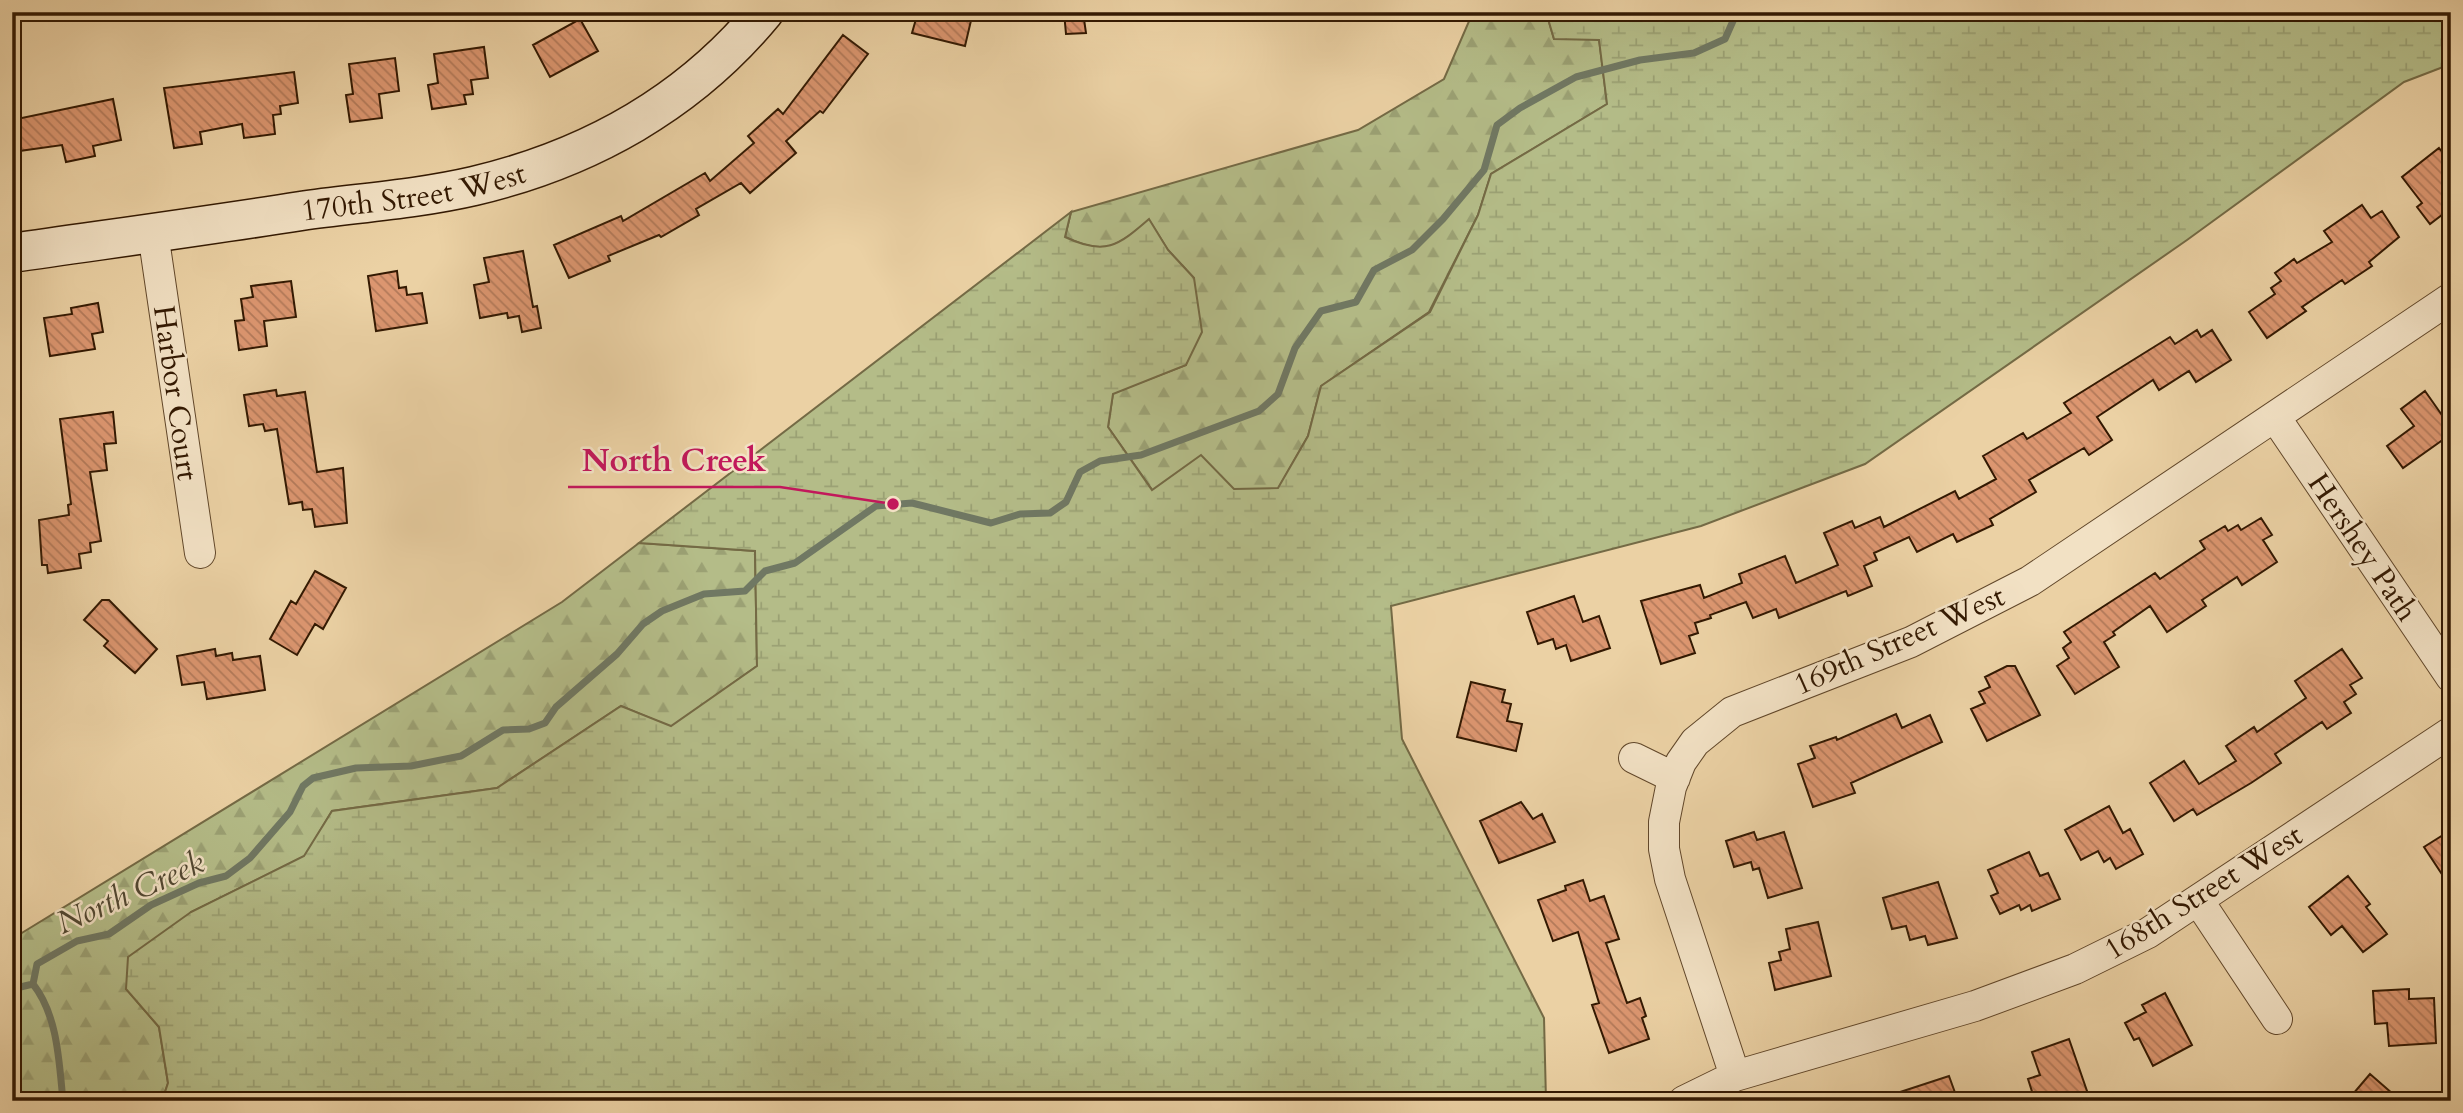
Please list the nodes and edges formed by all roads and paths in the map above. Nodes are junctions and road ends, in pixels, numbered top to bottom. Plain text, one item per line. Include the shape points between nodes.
1 (764, 12) edge
2 (153, 233) junction
3 (12, 253) edge
4 (2451, 298) edge
5 (2275, 417) junction
6 (200, 553) dead end
7 (2451, 677) edge
8 (2451, 732) edge
9 (1634, 758) dead end
10 (1675, 778) junction
11 (2198, 900) junction
12 (2277, 1019) dead end
13 (1735, 1076) junction
14 (1684, 1101) edge

1 - 2 street, 170th Street West via 703,76 653,113 583,151 474,186
2 - 3 street, 170th Street West
2 - 6 street, Harbor Court
4 - 5 street, 169th Street West
5 - 7 street, Hershey Path
5 - 10 street, 169th Street West via 2030,581 1976,611 1911,642 1732,712 1695,742
8 - 11 street, 168th Street West
9 - 10 street
10 - 13 street, 169th Street West via 1664,822 1668,869
11 - 12 street
11 - 13 street, 168th Street West via 2148,933 2028,988
13 - 14 street, 168th Street West

